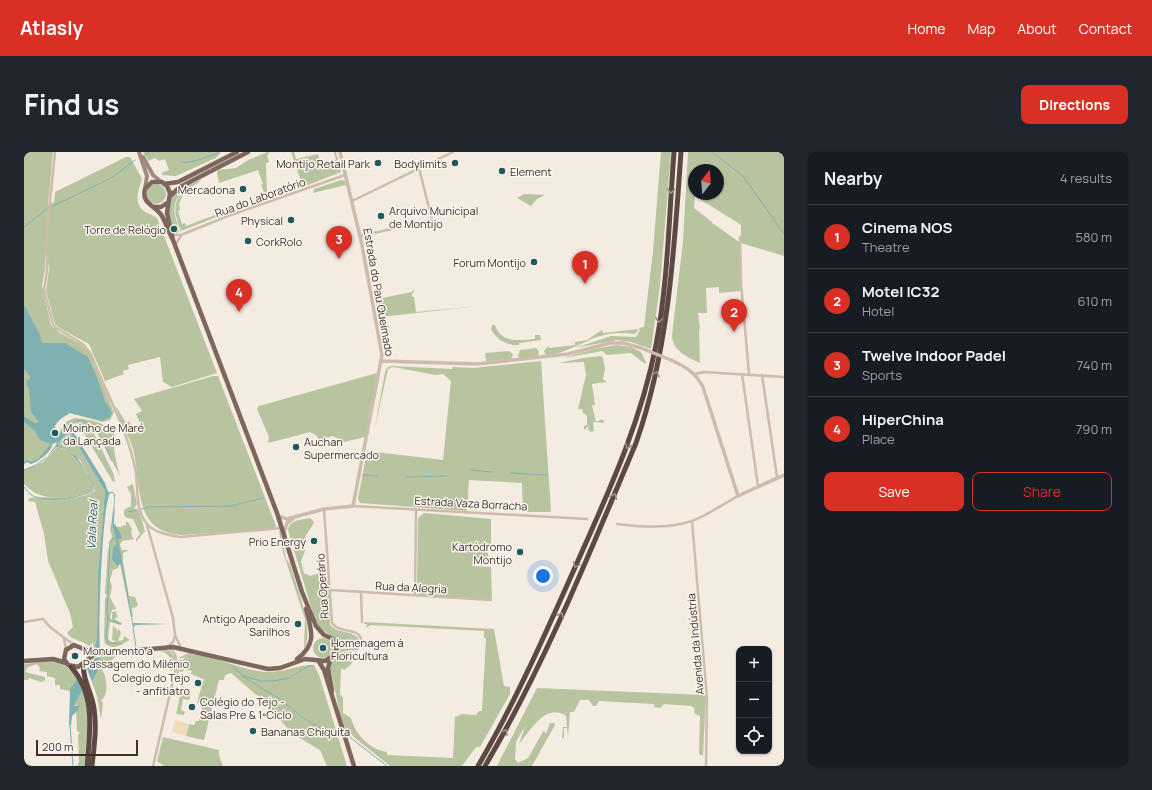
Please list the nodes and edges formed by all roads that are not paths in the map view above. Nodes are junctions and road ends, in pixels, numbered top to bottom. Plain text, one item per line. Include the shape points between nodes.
1 (55, 152) edge
2 (139, 152) edge
3 (237, 152) edge
4 (248, 152) edge
5 (340, 152) edge
6 (453, 152) edge
7 (674, 152) edge
8 (682, 152) edge
9 (419, 168) junction
10 (346, 175) junction
11 (163, 183) junction
12 (145, 189) junction
13 (170, 196) junction
14 (352, 201) junction
15 (167, 203) junction
16 (153, 207) junction
17 (171, 235) junction
18 (181, 235) junction
19 (360, 236) junction
20 (740, 237) dead end
21 (173, 240) junction
22 (175, 246) junction
23 (382, 361) junction
24 (695, 374) junction
25 (742, 374) junction
26 (749, 374) junction
27 (762, 375) junction
28 (784, 377) edge
29 (784, 475) edge
30 (777, 477) junction
31 (758, 486) junction
32 (738, 496) junction
33 (354, 506) junction
34 (324, 509) junction
35 (416, 509) junction
36 (278, 516) junction
37 (298, 517) junction
38 (587, 519) dead end
39 (692, 521) junction
40 (147, 524) junction
41 (617, 524) dead end
42 (283, 530) junction
43 (330, 590) junction
44 (302, 592) junction
45 (361, 592) junction
46 (415, 595) junction
47 (491, 600) dead end
48 (24, 622) edge
49 (362, 622) dead end
50 (175, 635) junction
51 (324, 635) junction
52 (62, 636) junction
53 (334, 641) junction
54 (360, 642) junction
55 (310, 644) junction
56 (74, 645) junction
57 (167, 647) junction
58 (181, 648) junction
59 (84, 649) junction
60 (65, 651) junction
61 (194, 652) junction
62 (95, 654) junction
63 (332, 657) junction
64 (48, 659) junction
65 (317, 660) junction
66 (24, 661) edge
67 (85, 661) junction
68 (294, 662) junction
69 (66, 663) junction
70 (71, 667) junction
71 (176, 668) junction
72 (333, 701) junction
73 (87, 766) edge
74 (92, 766) edge
75 (153, 766) edge
76 (353, 766) edge
77 (478, 766) edge
78 (486, 766) edge
79 (706, 766) edge

1 - 40 street via 44,290 53,324 83,344 91,354 127,438 135,469 140,512
2 - 11 main road via 153,175
2 - 12 main road via 147,176
3 - 11 main road via 178,182
4 - 13 main road via 180,186
5 - 10 street, Estrada do Pau Queimado
6 - 9 street
7 -> 77 highway via 656,344 631,439 516,698
78 -> 8 highway via 512,721 553,633 611,503 645,417 667,319
9 - 14 street
9 - 19 street via 432,220
10 - 14 street, Estrada do Pau Queimado
10 - 18 street, Rua do Laboratório
11 - 12 main road via 152,182
11 - 13 main road via 169,189
12 - 16 main road via 144,198
13 - 15 main road
14 - 19 street, Estrada do Pau Queimado
15 - 16 main road via 161,207
15 - 17 main road
16 - 21 main road via 162,216
17 - 18 street, Rua do Laboratório
17 - 21 main road
18 - 22 street
19 - 23 street, Estrada do Pau Queimado
20 - 26 street via 741,283
21 - 22 main road
22 - 36 main road
23 - 24 street, bridge via 476,364 568,354 610,343 641,348 684,366
23 - 33 street, Estrada do Pau Queimado
24 - 25 street
24 - 32 street via 703,387
25 - 26 street
25 - 31 street
26 - 27 street
27 - 28 street
27 - 30 street
29 - 30 street
30 - 31 street
31 - 32 street
32 - 39 street
33 - 34 street
33 - 35 street, Estrada Vaza Borracha
34 - 37 street
34 - 43 street, Rua Operário
35 - 38 street, Estrada Vaza Borracha
35 - 46 street
36 - 37 street via 286,519
36 - 42 main road
37 - 42 street via 288,522
39 - 41 street via 647,526
39 - 79 street, Avenida da Indústria via 706,686
40 - 42 street via 167,535 180,537
40 - 50 street via 173,618
42 - 44 main road
43 - 45 street, Rua da Alegria
43 - 54 street, Rua Operário via 333,624 340,629 358,634
44 - 51 main road via 316,626
44 - 55 main road via 311,631
45 - 46 street, Rua da Alegria
45 - 49 street
46 - 47 street, Rua da Alegria
48 - 52 street via 43,619
50 - 57 street
50 - 58 street
51 - 53 main road
51 - 55 main road via 318,636
52 - 56 street
52 - 60 street
53 - 54 street via 345,646 355,646
53 - 63 main road via 337,648
54 - 63 street via 357,649 342,650
55 - 65 main road via 311,653
55 - 68 main road
56 - 59 main road
56 - 60 main road
57 - 58 main road
57 - 62 main road
57 - 71 street via 176,656
58 - 61 main road
59 - 62 main road
59 - 67 main road
60 - 64 main road
60 - 69 main road
61 - 68 main road via 265,669 280,668
61 - 71 street via 181,658
62 - 67 main road
63 - 65 main road via 325,661
63 - 72 main road via 328,674
64 - 66 main road
64 - 69 main road
65 - 68 main road via 310,658
65 - 72 main road via 324,670
67 - 70 main road via 78,667
67 - 74 highway via 84,670 93,698 95,719
69 - 70 main road
70 - 73 highway via 80,677 89,704 91,724
71 - 75 street
72 - 76 main road

